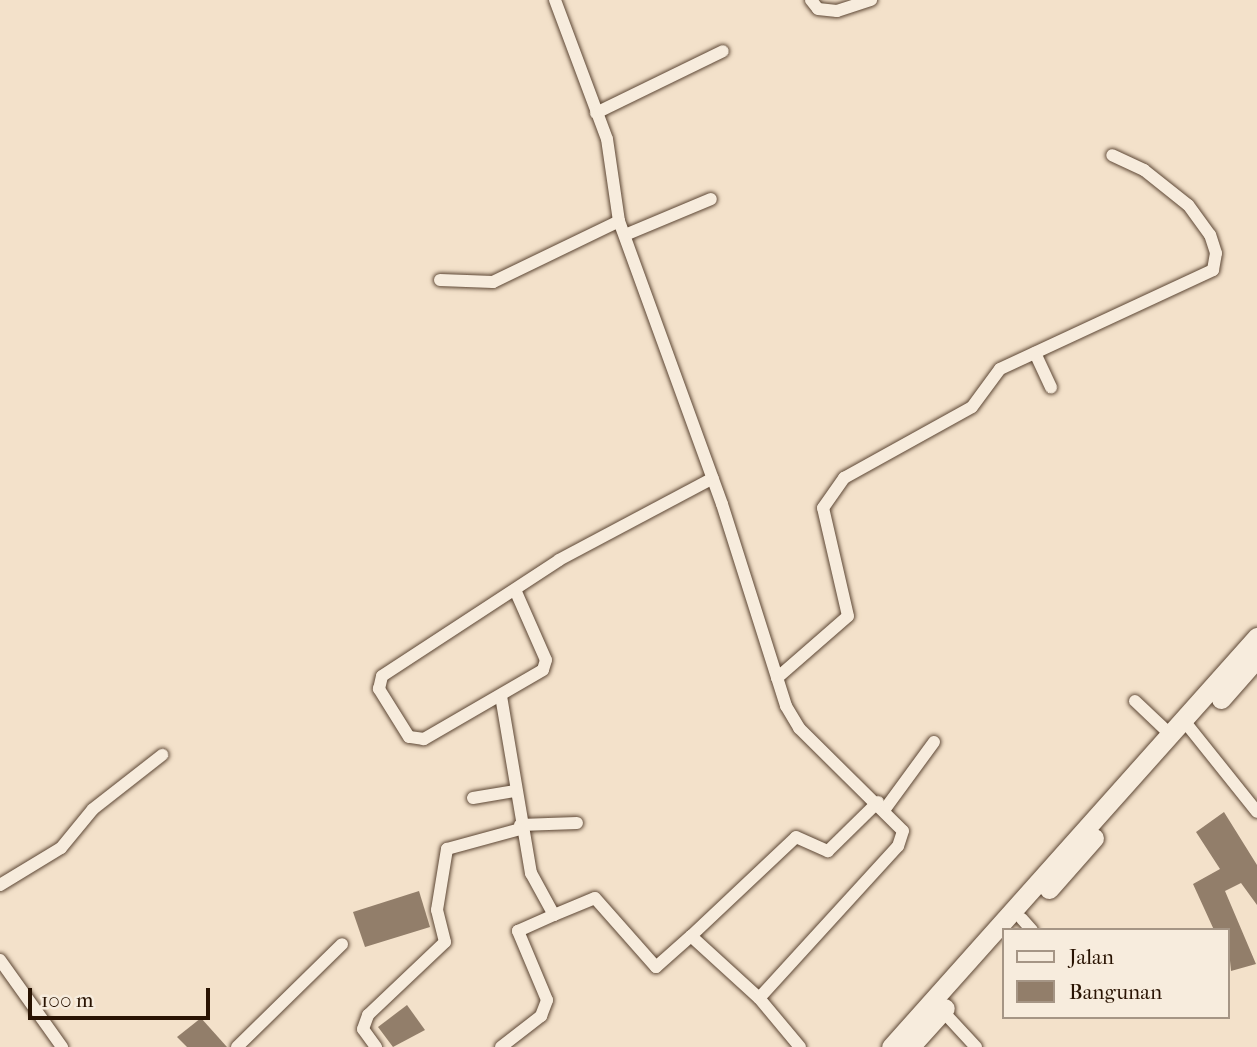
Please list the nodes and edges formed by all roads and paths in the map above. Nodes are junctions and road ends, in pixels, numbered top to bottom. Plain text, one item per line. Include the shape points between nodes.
1 (555, 0) edge
2 (811, 0) edge
3 (871, 0) edge
4 (723, 51) dead end
5 (596, 113) junction
6 (1112, 155) dead end
7 (710, 199) dead end
8 (619, 220) junction
9 (625, 235) junction
10 (440, 280) dead end
11 (1035, 353) junction
12 (1051, 388) dead end
13 (713, 478) junction
14 (516, 592) junction
15 (1257, 636) edge
16 (1257, 658) edge
17 (777, 678) junction
18 (501, 696) junction
19 (1135, 701) dead end
20 (1183, 729) junction
21 (934, 742) dead end
22 (162, 755) dead end
23 (514, 791) junction
24 (473, 798) dead end
25 (882, 805) junction
26 (1257, 812) edge
27 (577, 823) dead end
28 (520, 827) junction
29 (0, 886) edge
30 (554, 915) junction
31 (1022, 926) edge
32 (1007, 928) edge
33 (1002, 934) edge
34 (691, 936) junction
35 (1002, 942) edge
36 (342, 944) dead end
37 (0, 960) edge
38 (760, 998) junction
39 (938, 1006) junction
40 (62, 1047) edge
41 (237, 1047) edge
42 (376, 1047) edge
43 (501, 1047) edge
44 (800, 1047) edge
45 (891, 1047) edge
46 (910, 1047) edge
47 (975, 1047) edge

1 - 5 street
2 - 3 street via 818,9 836,11
4 - 5 street
5 - 8 street via 612,155
6 - 11 street via 1144,170 1188,205 1210,235 1216,253 1213,270
7 - 9 street
8 - 9 street
8 - 10 street via 493,282
9 - 13 street
11 - 12 street
11 - 17 street via 992,375 981,398 961,415 836,485 825,502 824,520 848,616
13 - 14 street via 570,554
13 - 17 street
14 - 18 street via 545,666
14 - 18 street via 379,681 415,740
15 - 20 main road
16 - 20 main road
17 - 25 street via 799,728
18 - 23 street
19 - 20 street
20 - 26 street
20 - 31 main road
20 - 32 main road
21 - 25 street
22 - 29 street via 93,808 61,848
23 - 24 street
23 - 28 street
25 - 34 street via 828,851 796,837
25 - 38 street via 902,831 898,846
27 - 28 street
28 - 30 street via 536,885
28 - 42 street via 447,849 437,910 445,942 368,1015 363,1029
30 - 34 street via 596,898 656,967
30 - 43 street via 518,931 547,1000 541,1016
33 - 39 main road
34 - 38 street
35 - 39 main road
36 - 41 street
37 - 40 street
38 - 44 street
39 - 45 main road
39 - 46 main road
39 - 47 street

